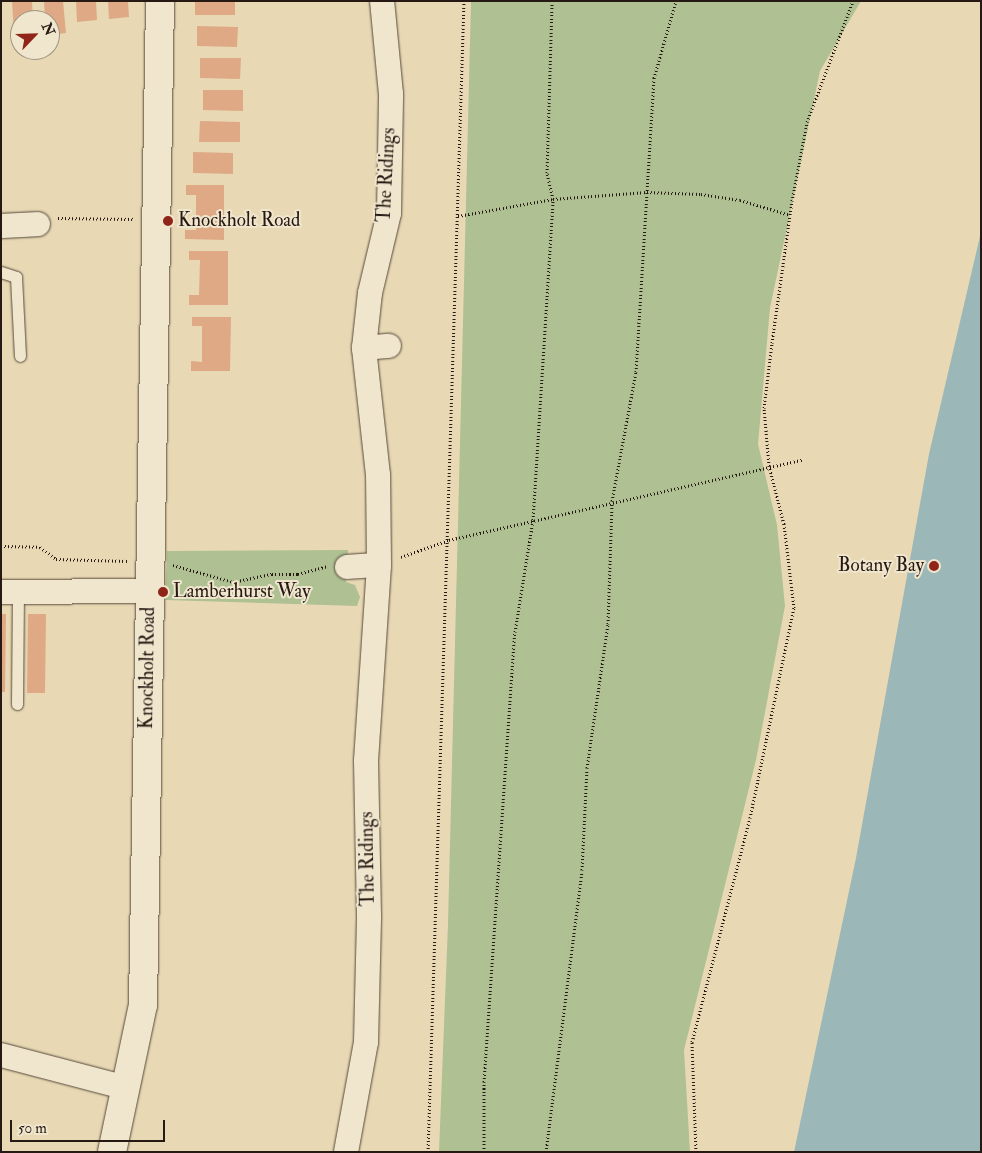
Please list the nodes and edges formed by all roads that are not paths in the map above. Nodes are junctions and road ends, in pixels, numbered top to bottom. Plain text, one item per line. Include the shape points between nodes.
1 (160, 1) edge
2 (382, 1) edge
3 (38, 224) road end
4 (1, 226) edge
5 (1, 272) edge
6 (390, 346) dead end
7 (364, 348) junction
8 (20, 356) dead end
9 (379, 565) junction
10 (347, 567) road end
11 (149, 592) junction
12 (10, 593) edge
13 (17, 704) dead end
14 (1, 1055) edge
15 (127, 1088) junction
16 (112, 1152) edge
17 (346, 1152) edge

1 - 11 street, Knockholt Road
2 - 7 street, The Ridings via 392,94 388,213 370,292
3 - 4 street
5 - 8 lane via 16,277
6 - 7 street
7 - 9 street, The Ridings via 378,475
9 - 10 street
9 - 17 street, The Ridings via 366,761 369,916 366,1042
11 - 12 street
11 - 15 street, Knockholt Road via 143,1006
12 - 13 lane
14 - 15 street
15 - 16 street, Knockholt Road

